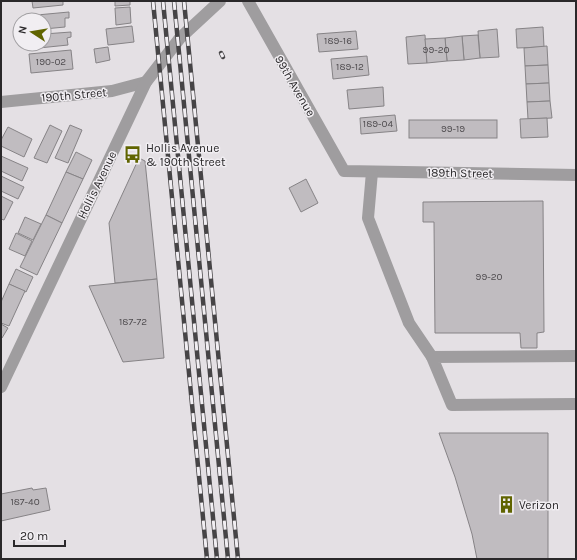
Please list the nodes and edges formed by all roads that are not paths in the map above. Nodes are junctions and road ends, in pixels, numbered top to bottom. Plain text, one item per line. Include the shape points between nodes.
1 (220, 1) edge
2 (248, 1) edge
3 (146, 82) junction
4 (1, 102) edge
5 (344, 171) joint
6 (372, 172) junction
7 (576, 175) edge
8 (576, 356) edge
9 (432, 357) junction
10 (1, 387) edge
11 (576, 404) edge

1 - 3 street, Hollis Avenue via 180,38
2 - 5 street, 99th Avenue
3 - 4 street, 190th Street via 112,91
3 - 10 street, Hollis Avenue
5 - 6 street, 189th Street
6 - 7 street, 189th Street
6 - 9 street via 368,218 409,323
8 - 9 street
9 - 11 street via 452,405

